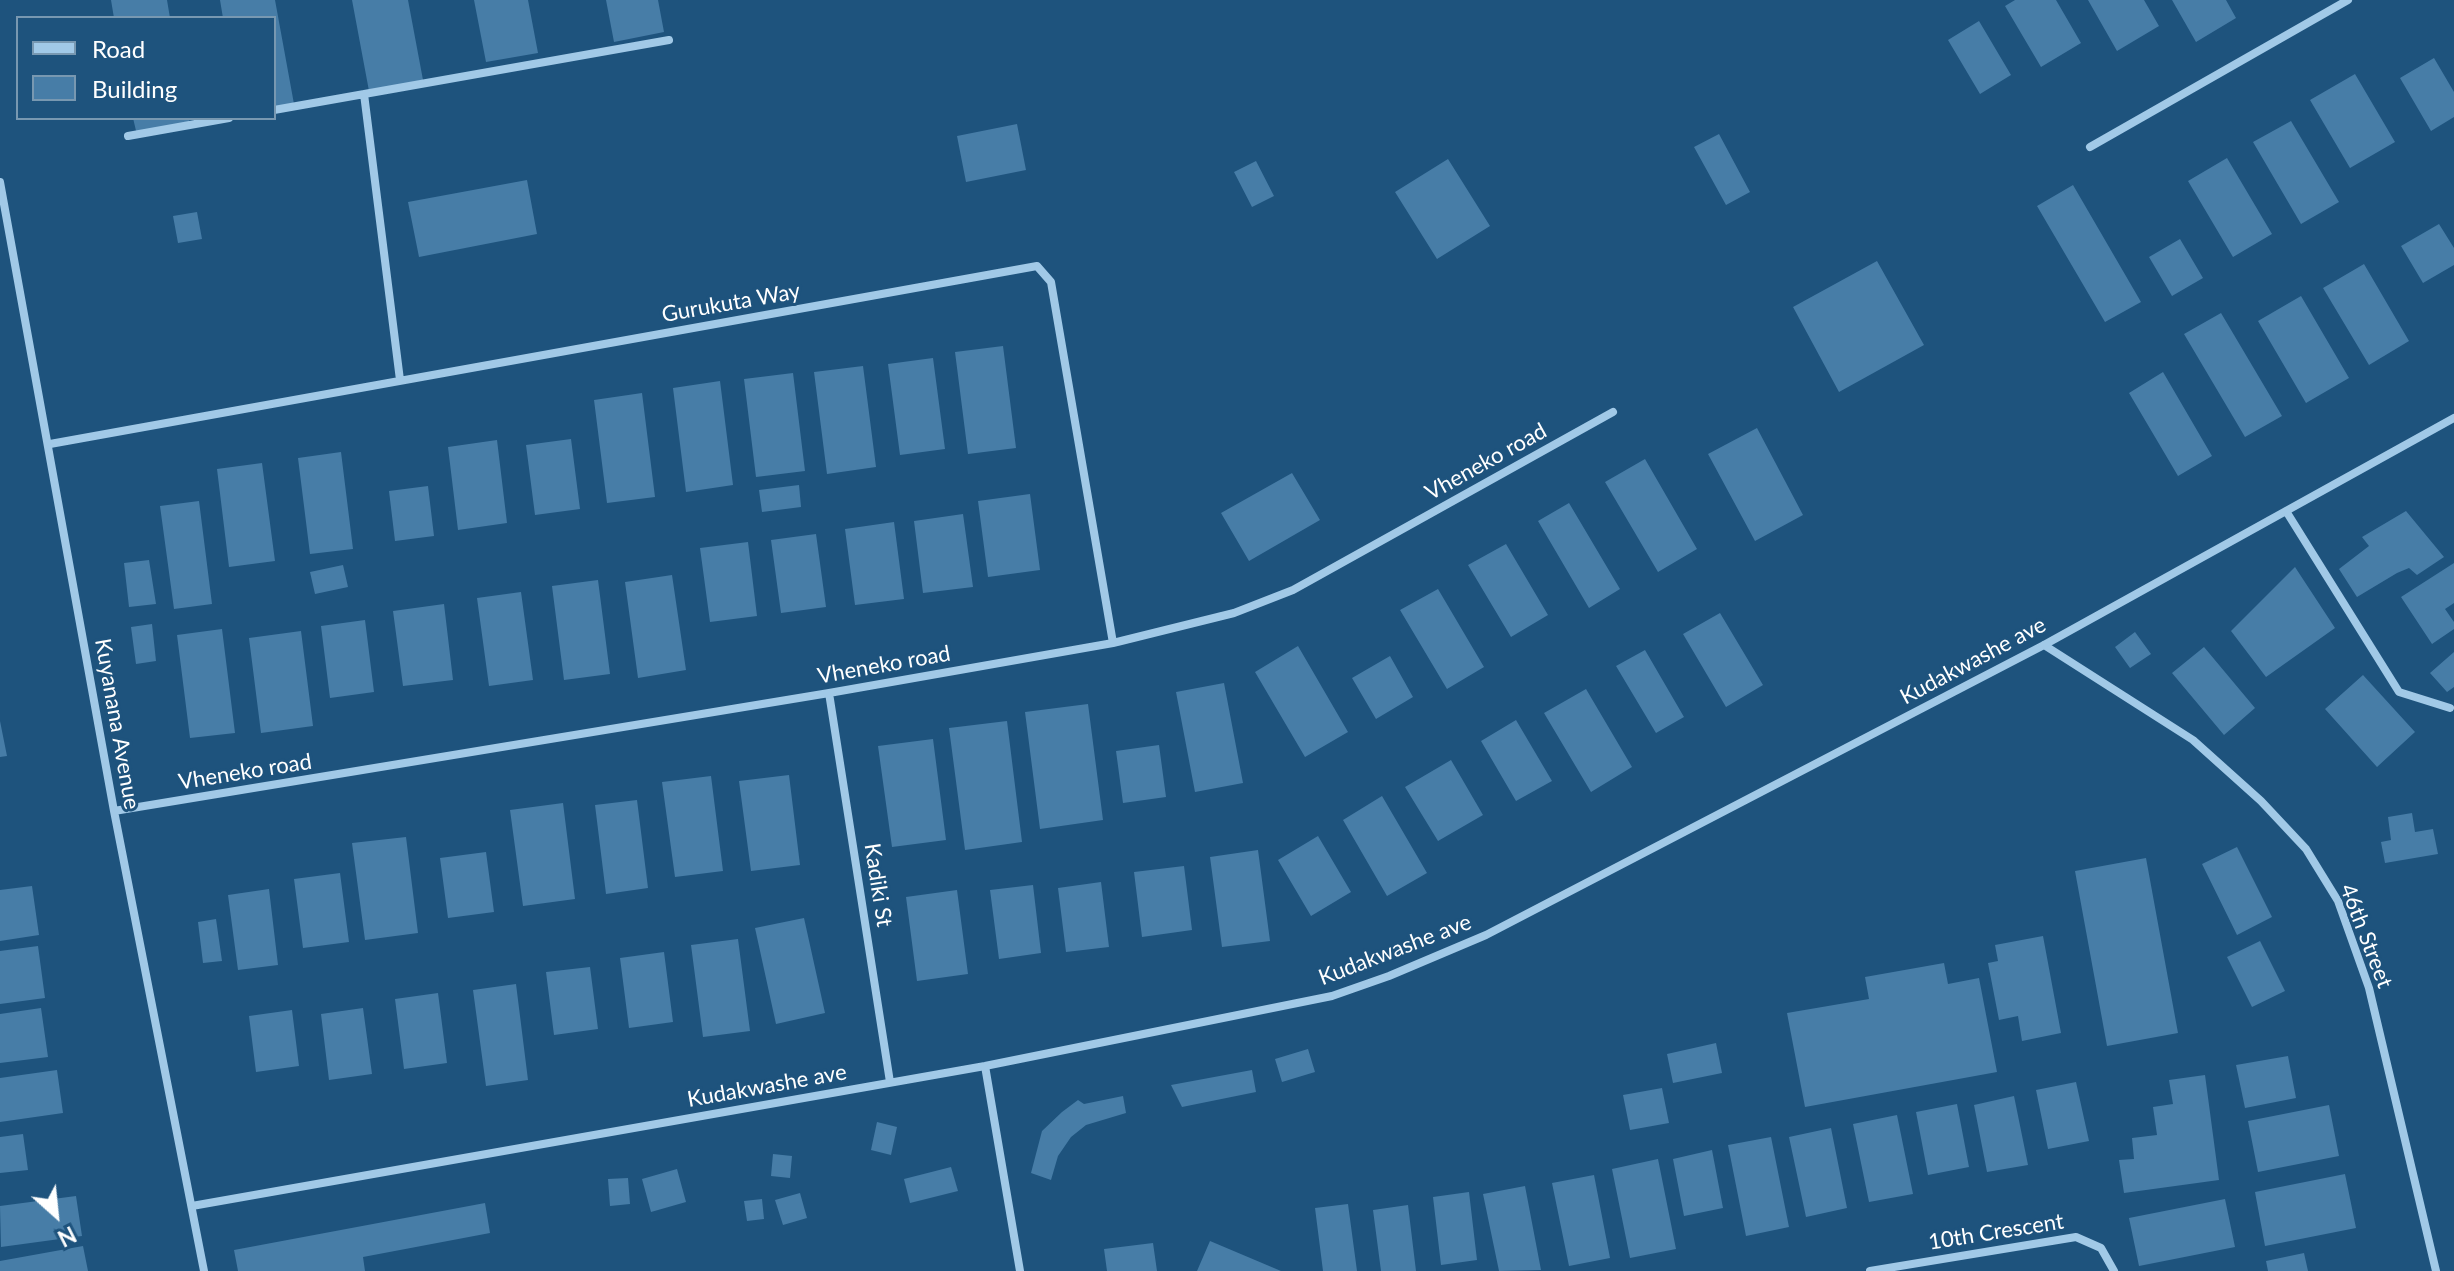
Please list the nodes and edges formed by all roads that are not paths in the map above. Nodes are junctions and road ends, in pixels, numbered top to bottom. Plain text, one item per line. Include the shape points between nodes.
1 (2348, 0) edge
2 (669, 40) dead end
3 (364, 94) junction
4 (276, 110) edge
5 (218, 120) edge
6 (128, 136) dead end
7 (2090, 147) dead end
8 (0, 182) edge
9 (400, 380) junction
10 (1613, 412) dead end
11 (2454, 418) edge
12 (50, 444) junction
13 (2286, 511) junction
14 (1113, 643) junction
15 (2044, 645) junction
16 (829, 693) junction
17 (2450, 708) dead end
18 (114, 811) junction
19 (985, 1066) junction
20 (890, 1082) junction
21 (192, 1206) junction
22 (204, 1271) edge
23 (1020, 1271) edge
24 (1870, 1271) edge
25 (2114, 1271) edge
26 (2436, 1271) edge

1 - 7 street
2 - 3 street
3 - 4 street
3 - 9 street
5 - 6 street
8 - 12 street, Kuyanana Avenue
9 - 12 street, Gurukuta Way
9 - 14 street, Gurukuta Way via 1037,266 1051,282
10 - 14 street, Vheneko road via 1293,590 1234,613
11 - 13 street, Kudakwashe ave
12 - 18 street, Kuyanana Avenue
13 - 15 street, Kudakwashe ave
13 - 17 street via 2399,692
14 - 16 street, Vheneko road
15 - 19 street, Kudakwashe ave via 1486,935 1389,976 1332,996
15 - 26 street, 46th Street via 2193,740 2306,849 2338,901 2369,988
16 - 18 street, Vheneko road
16 - 20 street, Kadiki St
18 - 21 street, Kuyanana Avenue
19 - 20 street, Kudakwashe ave
19 - 23 street
20 - 21 street, Kudakwashe ave
21 - 22 street, Kuyanana Avenue
24 - 25 street, 10th Crescent via 2076,1237 2101,1248

